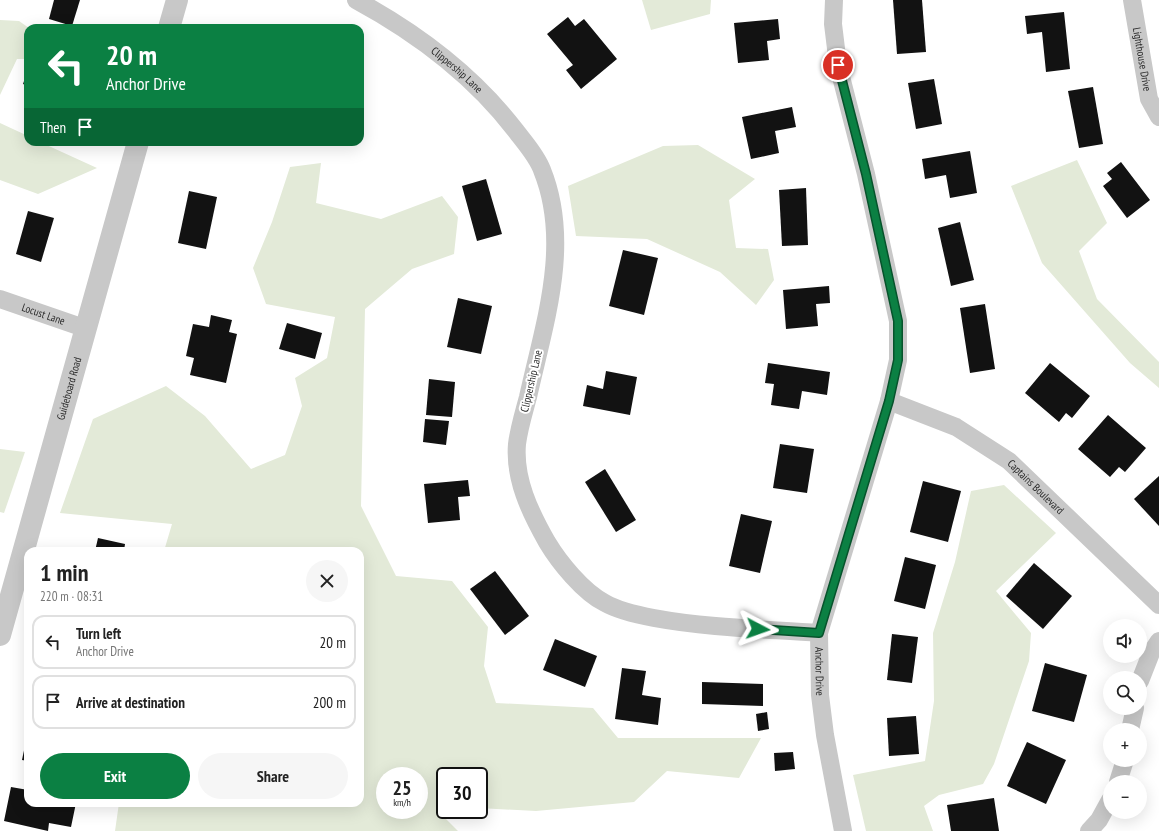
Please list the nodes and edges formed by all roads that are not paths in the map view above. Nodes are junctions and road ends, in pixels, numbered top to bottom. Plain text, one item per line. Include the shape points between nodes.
1 (177, 0) edge
2 (356, 0) edge
3 (834, 0) edge
4 (1132, 0) edge
5 (170, 24) edge
6 (1159, 117) edge
7 (137, 146) edge
8 (0, 299) edge
9 (86, 329) junction
10 (889, 401) junction
11 (25, 547) edge
12 (24, 550) edge
13 (1159, 605) edge
14 (819, 633) junction
15 (0, 636) edge
16 (1159, 641) edge
17 (1144, 671) edge
18 (1103, 813) edge
19 (843, 831) edge
20 (1089, 831) edge

1 - 5 street
2 - 14 street, Clippership Lane via 414,35 459,69 500,110 542,168 551,196 556,236 554,279 517,444 520,479 531,515 555,555 585,588 604,603 638,614 682,623
3 - 10 street, Anchor Drive via 833,24 838,65 866,174 898,321 898,360
4 - 6 street, Lighthouse Drive via 1149,99
7 - 9 street, Guideboard Road
8 - 9 street, Locust Lane
9 - 11 street, Guideboard Road
10 - 13 street, Captains Boulevard via 956,427 1009,461
10 - 14 street, Anchor Drive
12 - 15 street, Guideboard Road
14 - 19 street, Anchor Drive via 820,695
16 - 17 street
18 - 20 street

